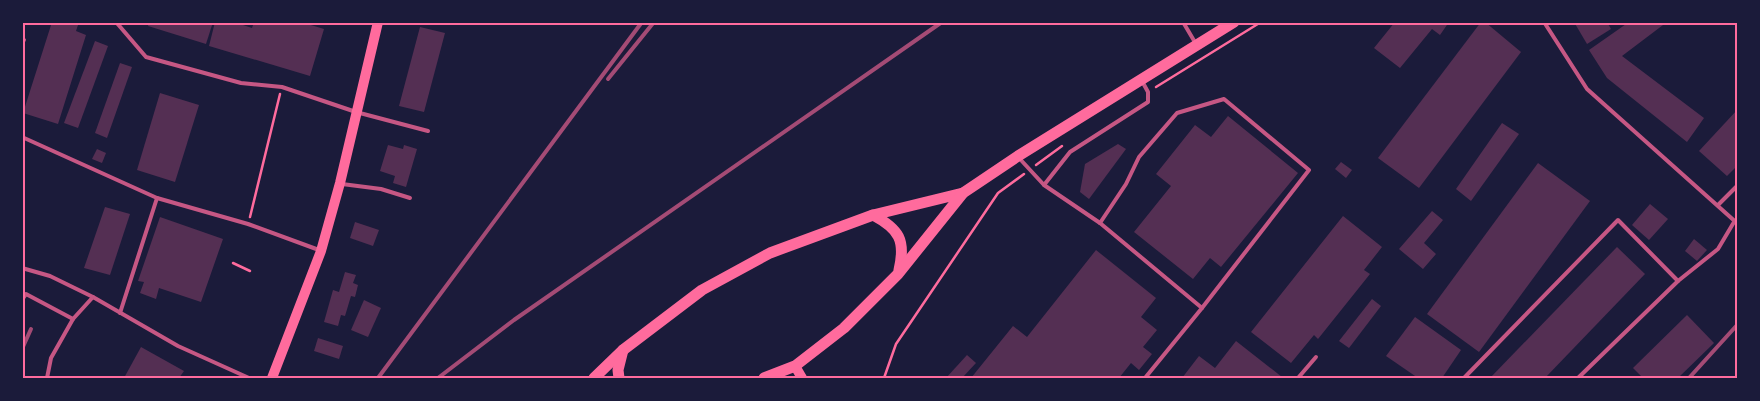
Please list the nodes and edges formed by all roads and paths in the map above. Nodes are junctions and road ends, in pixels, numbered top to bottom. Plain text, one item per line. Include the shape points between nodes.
1 (116, 22) edge
2 (378, 22) edge
3 (1183, 22) edge
4 (1234, 22) edge
5 (1544, 22) edge
6 (1197, 45) junction
7 (1142, 80) junction
8 (282, 87) junction
9 (356, 112) junction
10 (428, 131) dead end
11 (22, 137) edge
12 (1018, 156) junction
13 (340, 183) junction
14 (1044, 185) junction
15 (1738, 185) edge
16 (963, 193) junction
17 (157, 198) junction
18 (410, 198) dead end
19 (1718, 206) junction
20 (872, 215) junction
21 (1100, 223) junction
22 (1736, 223) edge
23 (248, 224) junction
24 (321, 250) junction
25 (233, 263) dead end
26 (22, 268) edge
27 (250, 271) dead end
28 (898, 274) junction
29 (1678, 280) junction
30 (93, 297) junction
31 (22, 300) edge
32 (1202, 308) junction
33 (120, 313) junction
34 (73, 319) junction
35 (623, 350) junction
36 (1316, 357) dead end
37 (795, 366) junction
38 (47, 378) edge
39 (249, 378) edge
40 (272, 378) edge
41 (594, 378) edge
42 (619, 378) edge
43 (764, 378) edge
44 (802, 378) edge
45 (1144, 378) edge
46 (1298, 378) edge
47 (1464, 378) edge
48 (1578, 378) edge

1 - 8 lane via 146,57 241,83
2 - 9 main road
3 - 6 lane
4 - 6 main road
5 - 19 lane via 1587,89
6 - 7 main road
7 - 12 main road
7 - 14 lane via 1148,92 1148,102 1070,152
8 - 9 lane
8 - 23 path
9 - 10 lane
9 - 13 main road
11 - 17 lane
12 - 14 lane
12 - 16 main road
13 - 18 lane via 381,189
13 - 24 main road
14 - 21 lane
15 - 19 lane
16 - 20 main road
16 - 28 main road
17 - 23 lane
17 - 33 lane
19 - 22 lane
20 - 28 main road via 889,224 898,236 903,252
20 - 35 main road via 762,258 702,290
21 - 32 lane
21 - 32 lane via 1126,184 1139,157 1177,113 1224,99 1309,170
22 - 29 lane via 1718,249
23 - 24 lane
24 - 40 main road
25 - 27 path
26 - 30 lane via 50,276
28 - 37 main road via 844,328
29 - 47 lane via 1618,220
29 - 48 lane
30 - 33 lane
30 - 34 lane
31 - 34 lane via 26,294
32 - 45 lane
33 - 39 lane via 178,346
34 - 38 lane via 51,358
35 - 41 main road
35 - 42 main road
36 - 46 lane
37 - 43 main road
37 - 44 main road

